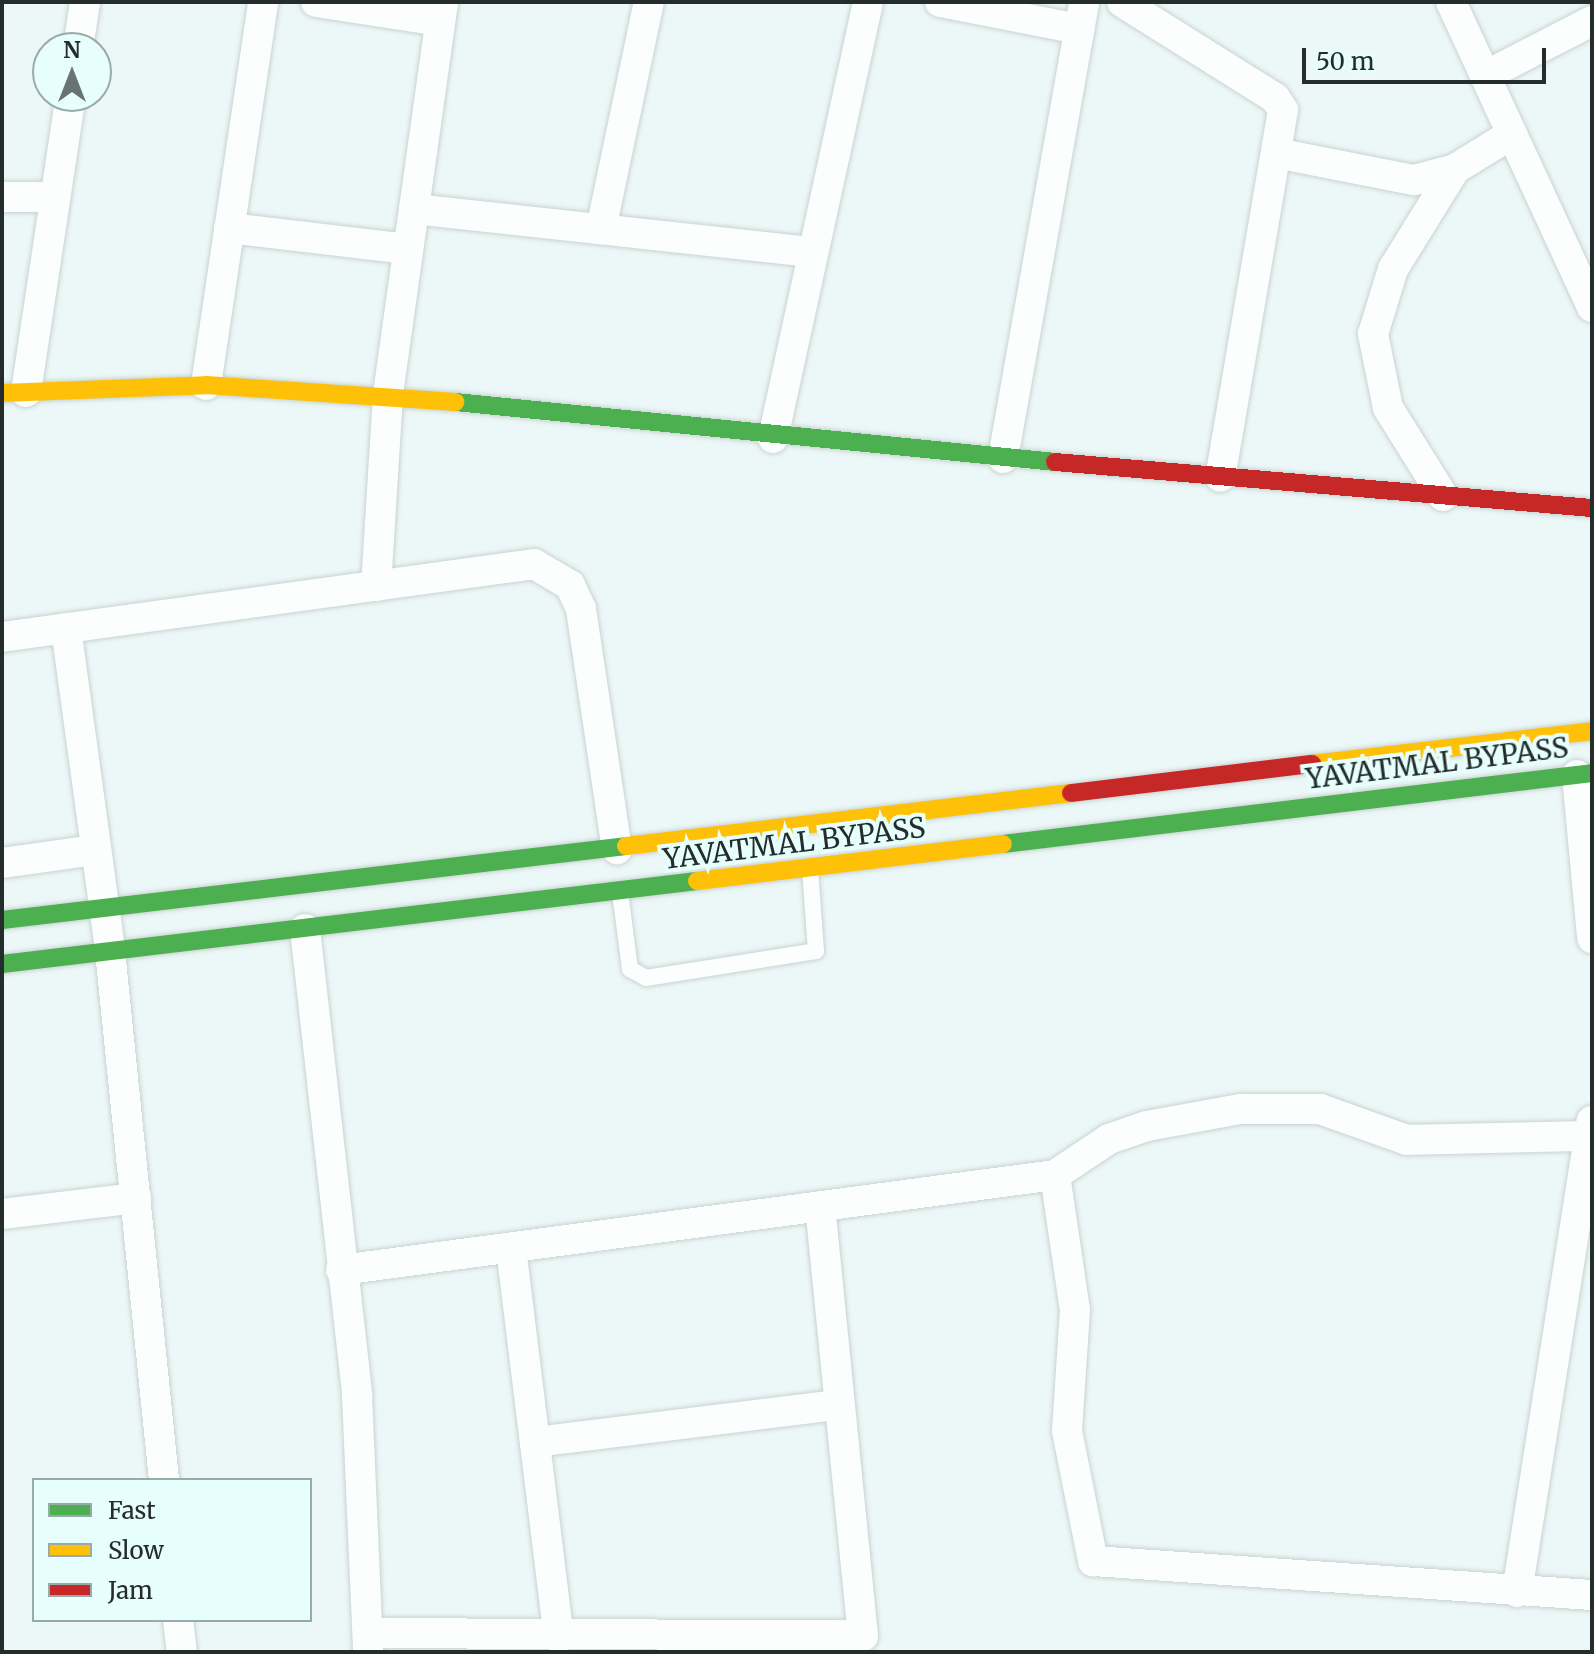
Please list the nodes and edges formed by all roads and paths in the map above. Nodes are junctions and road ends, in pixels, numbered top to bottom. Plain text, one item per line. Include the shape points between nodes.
1 (85, 2) edge
2 (263, 2) edge
3 (316, 2) edge
4 (649, 2) edge
5 (868, 2) edge
6 (940, 2) edge
7 (1122, 2) edge
8 (1451, 2) edge
9 (442, 12) edge
10 (1082, 15) edge
11 (1592, 21) edge
12 (80, 32) edge
13 (1485, 76) junction
14 (68, 112) edge
15 (1512, 134) junction
16 (1281, 154) junction
17 (1455, 169) junction
18 (2, 197) edge
19 (55, 197) junction
20 (414, 209) junction
21 (229, 228) junction
22 (601, 229) junction
23 (408, 249) junction
24 (812, 252) junction
25 (1592, 305) edge
26 (206, 385) junction
27 (14, 392) edge
28 (388, 394) junction
29 (773, 438) junction
30 (1003, 458) junction
31 (1220, 477) junction
32 (1443, 496) junction
33 (1592, 508) edge
34 (376, 586) junction
35 (66, 628) junction
36 (2, 637) edge
37 (1592, 731) edge
38 (1585, 774) edge
39 (617, 849) junction
40 (95, 850) junction
41 (2, 863) edge
42 (810, 869) junction
43 (620, 892) junction
44 (103, 909) junction
45 (2, 920) edge
46 (305, 929) junction
47 (1592, 938) edge
48 (110, 951) junction
49 (2, 964) edge
50 (1588, 1128) edge
51 (1055, 1175) junction
52 (136, 1198) junction
53 (820, 1208) junction
54 (2, 1214) edge
55 (511, 1248) junction
56 (341, 1270) junction
57 (837, 1405) junction
58 (535, 1442) junction
59 (164, 1478) edge
60 (1517, 1592) junction
61 (1592, 1595) edge
62 (178, 1622) edge
63 (559, 1638) junction
64 (369, 1643) edge
65 (182, 1652) edge

1 - 12 street
2 - 21 street
3 - 9 street
4 - 22 street
5 - 24 street
6 - 10 street
7 - 16 street via 1275,98 1285,127
8 - 13 street
9 - 20 street
10 - 30 street
11 - 13 street
13 - 15 street
14 - 19 street
15 - 17 street
15 - 25 street
16 - 17 street via 1414,180
16 - 31 street
17 - 32 street via 1393,269 1377,302 1373,334 1388,408
18 - 19 street
19 - 27 street
20 - 22 street
20 - 23 street
21 - 23 street
21 - 26 street
22 - 24 street
23 - 28 street
24 - 29 street
26 - 27 main road
26 - 28 main road
28 - 29 main road
28 - 34 street
29 - 30 main road
30 - 31 main road
31 - 32 main road
32 - 33 main road
34 - 35 street
34 - 39 street via 534,564 570,585 581,609
35 - 36 street
35 - 40 street
37 - 39 main road, YAVATMAL BYPASS
38 - 42 main road, YAVATMAL BYPASS
38 - 47 street
39 - 44 main road, YAVATMAL BYPASS
40 - 41 street
40 - 44 street
42 - 43 main road, YAVATMAL BYPASS
42 - 43 lane via 816,951 646,978 630,969
43 - 46 main road, YAVATMAL BYPASS
44 - 45 main road, YAVATMAL BYPASS
44 - 48 street
46 - 48 main road, YAVATMAL BYPASS
46 - 56 street
48 - 49 main road, YAVATMAL BYPASS
48 - 52 street
50 - 51 street via 1407,1140 1320,1109 1241,1109 1147,1126 1109,1139
50 - 60 street
51 - 53 street
51 - 60 street via 1075,1310 1067,1431 1093,1561
52 - 54 street
52 - 59 street
53 - 55 street
53 - 57 street
55 - 56 street
55 - 58 street
56 - 64 street via 357,1396
57 - 58 street
57 - 63 street via 863,1636
58 - 63 street
60 - 61 street
62 - 65 street
63 - 64 street

